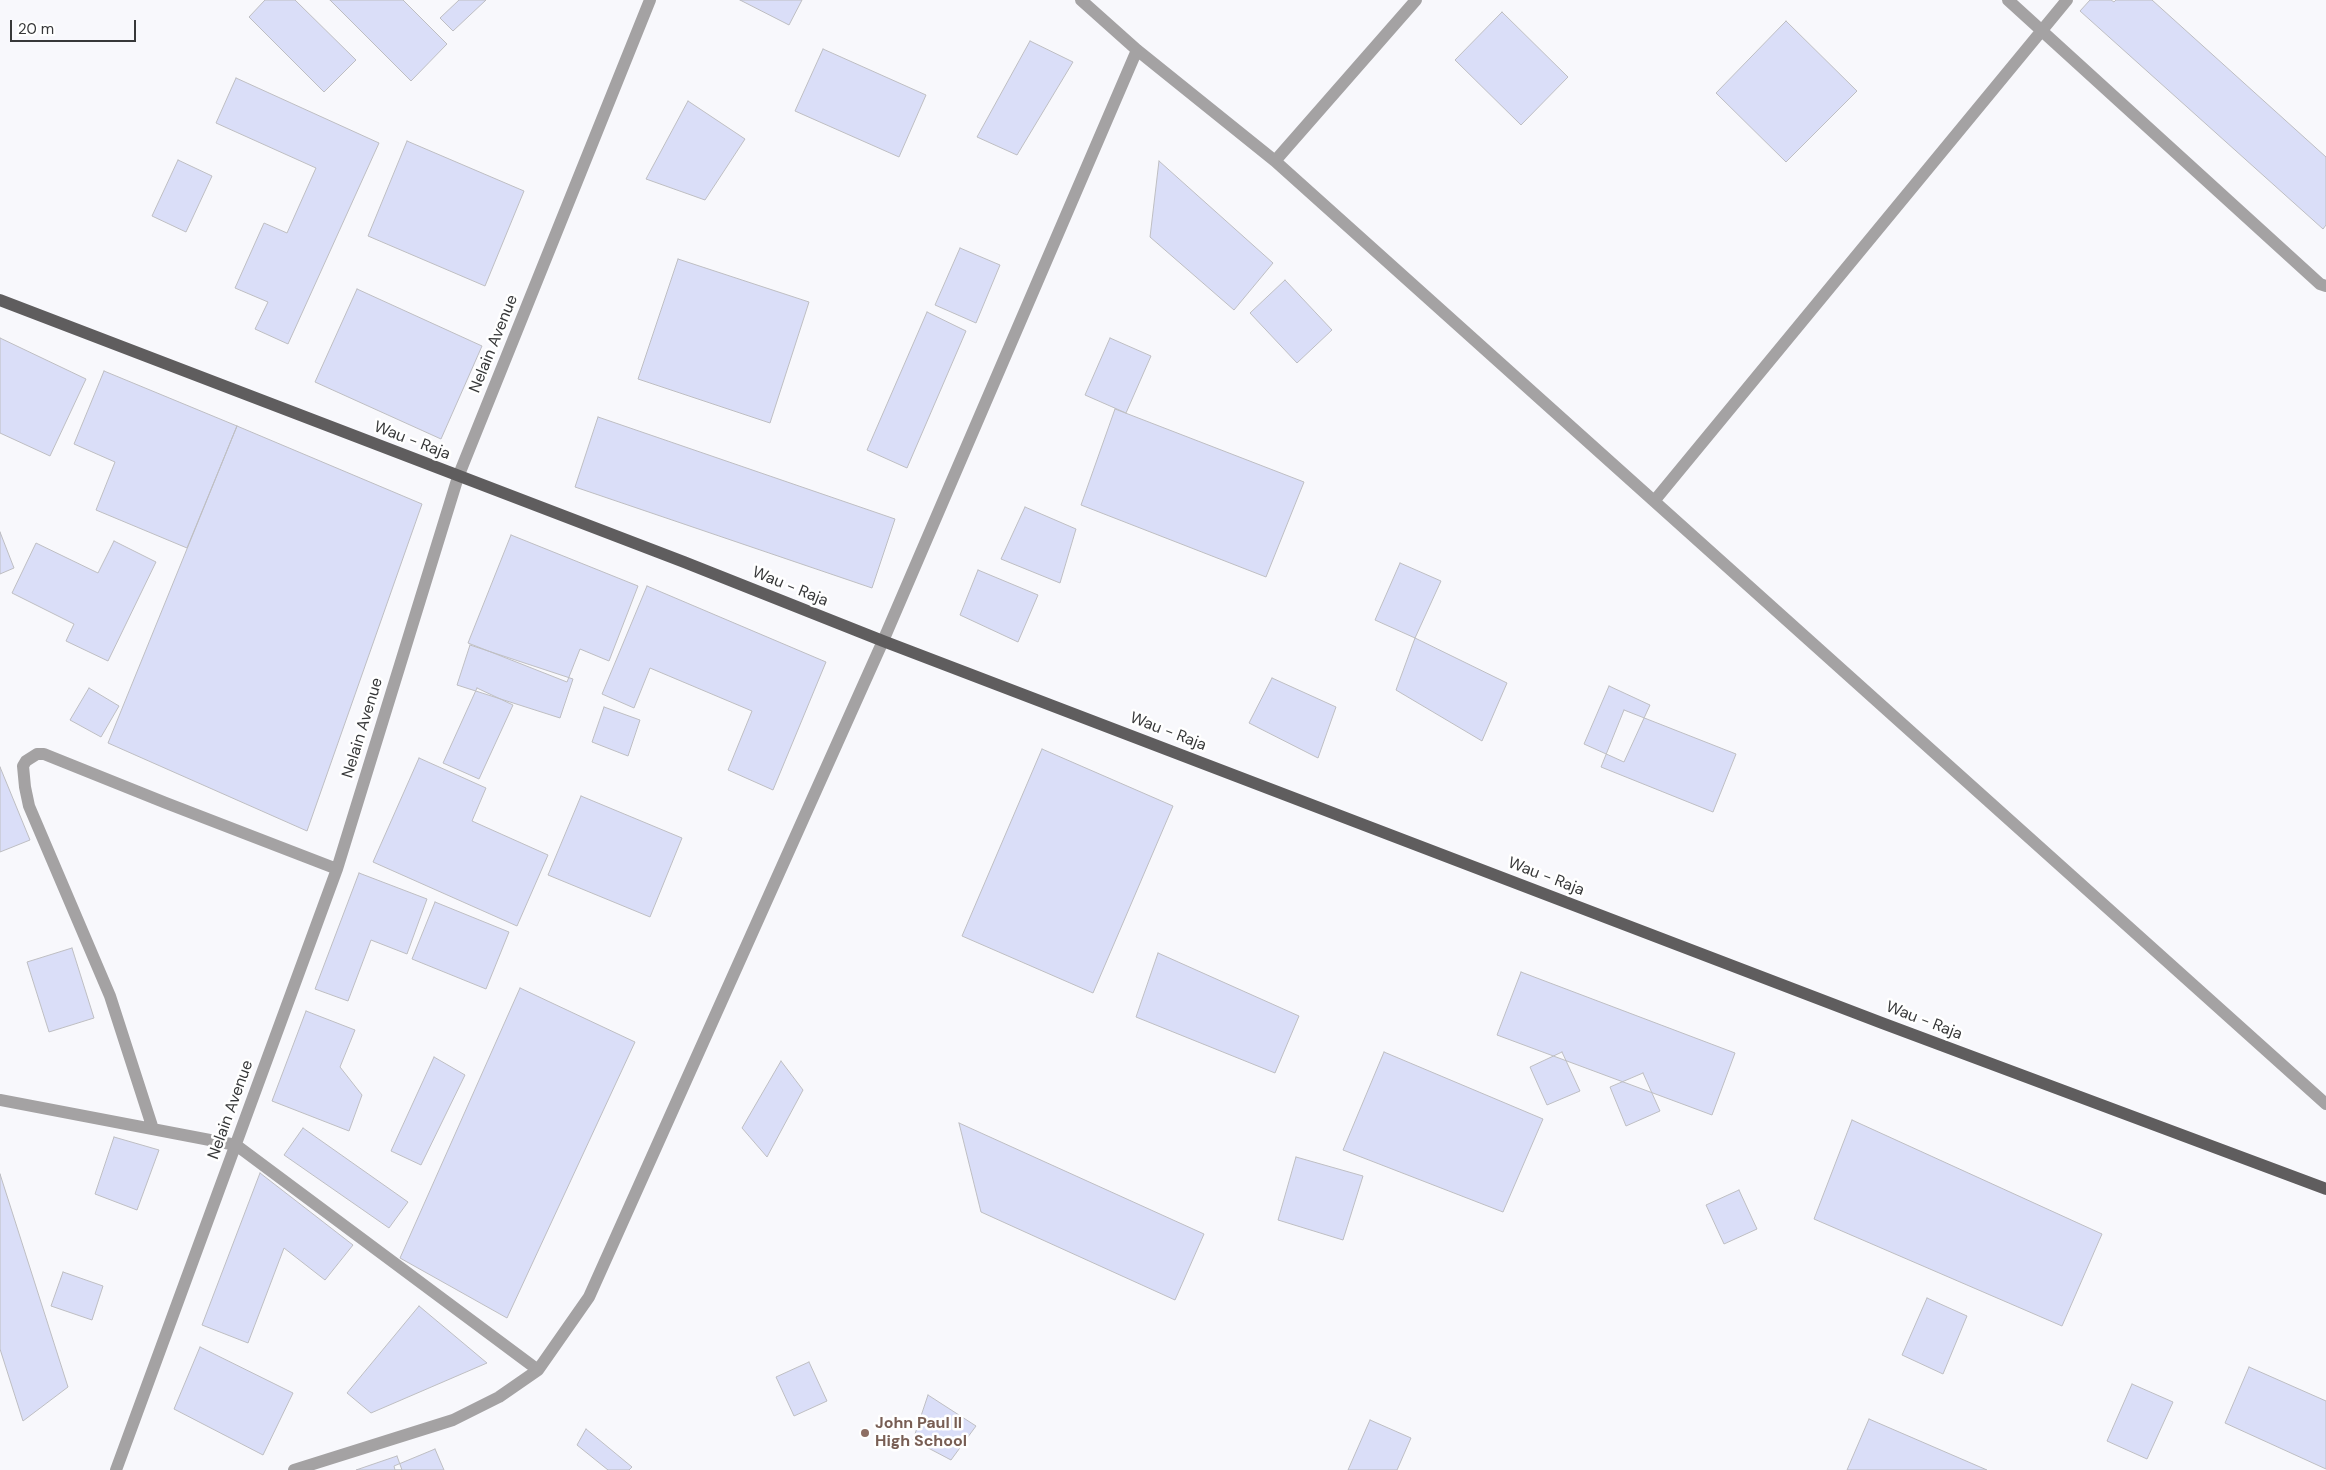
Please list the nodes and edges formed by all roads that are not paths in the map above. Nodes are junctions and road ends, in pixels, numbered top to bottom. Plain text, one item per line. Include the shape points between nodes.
1 (650, 0) edge
2 (1081, 0) edge
3 (1416, 0) edge
4 (2008, 0) edge
5 (2067, 0) edge
6 (2042, 30) junction
7 (1137, 50) junction
8 (1275, 161) junction
9 (2326, 286) edge
10 (0, 300) edge
11 (458, 477) junction
12 (1655, 500) junction
13 (883, 641) junction
14 (337, 868) junction
15 (0, 1100) edge
16 (2326, 1104) edge
17 (152, 1129) junction
18 (236, 1145) junction
19 (2326, 1189) edge
20 (538, 1370) junction
21 (116, 1470) edge
22 (294, 1470) edge

1 - 11 street, Nelain Avenue
2 - 7 street
3 - 8 street
4 - 6 street
5 - 6 street
6 - 9 street via 2320,284
6 - 12 street
7 - 8 street
7 - 13 street
8 - 12 street
10 - 11 main road, Wau - Raja
11 - 13 main road, Wau - Raja
11 - 14 street, Nelain Avenue
12 - 16 street
13 - 19 main road, Wau - Raja
13 - 20 street via 589,1297
14 - 17 street via 44,754 37,754 26,761 23,766 29,806 110,996
14 - 18 street, Nelain Avenue
15 - 17 street
17 - 18 street
18 - 20 street
18 - 21 street, Nelain Avenue
20 - 22 street via 499,1397 453,1420

